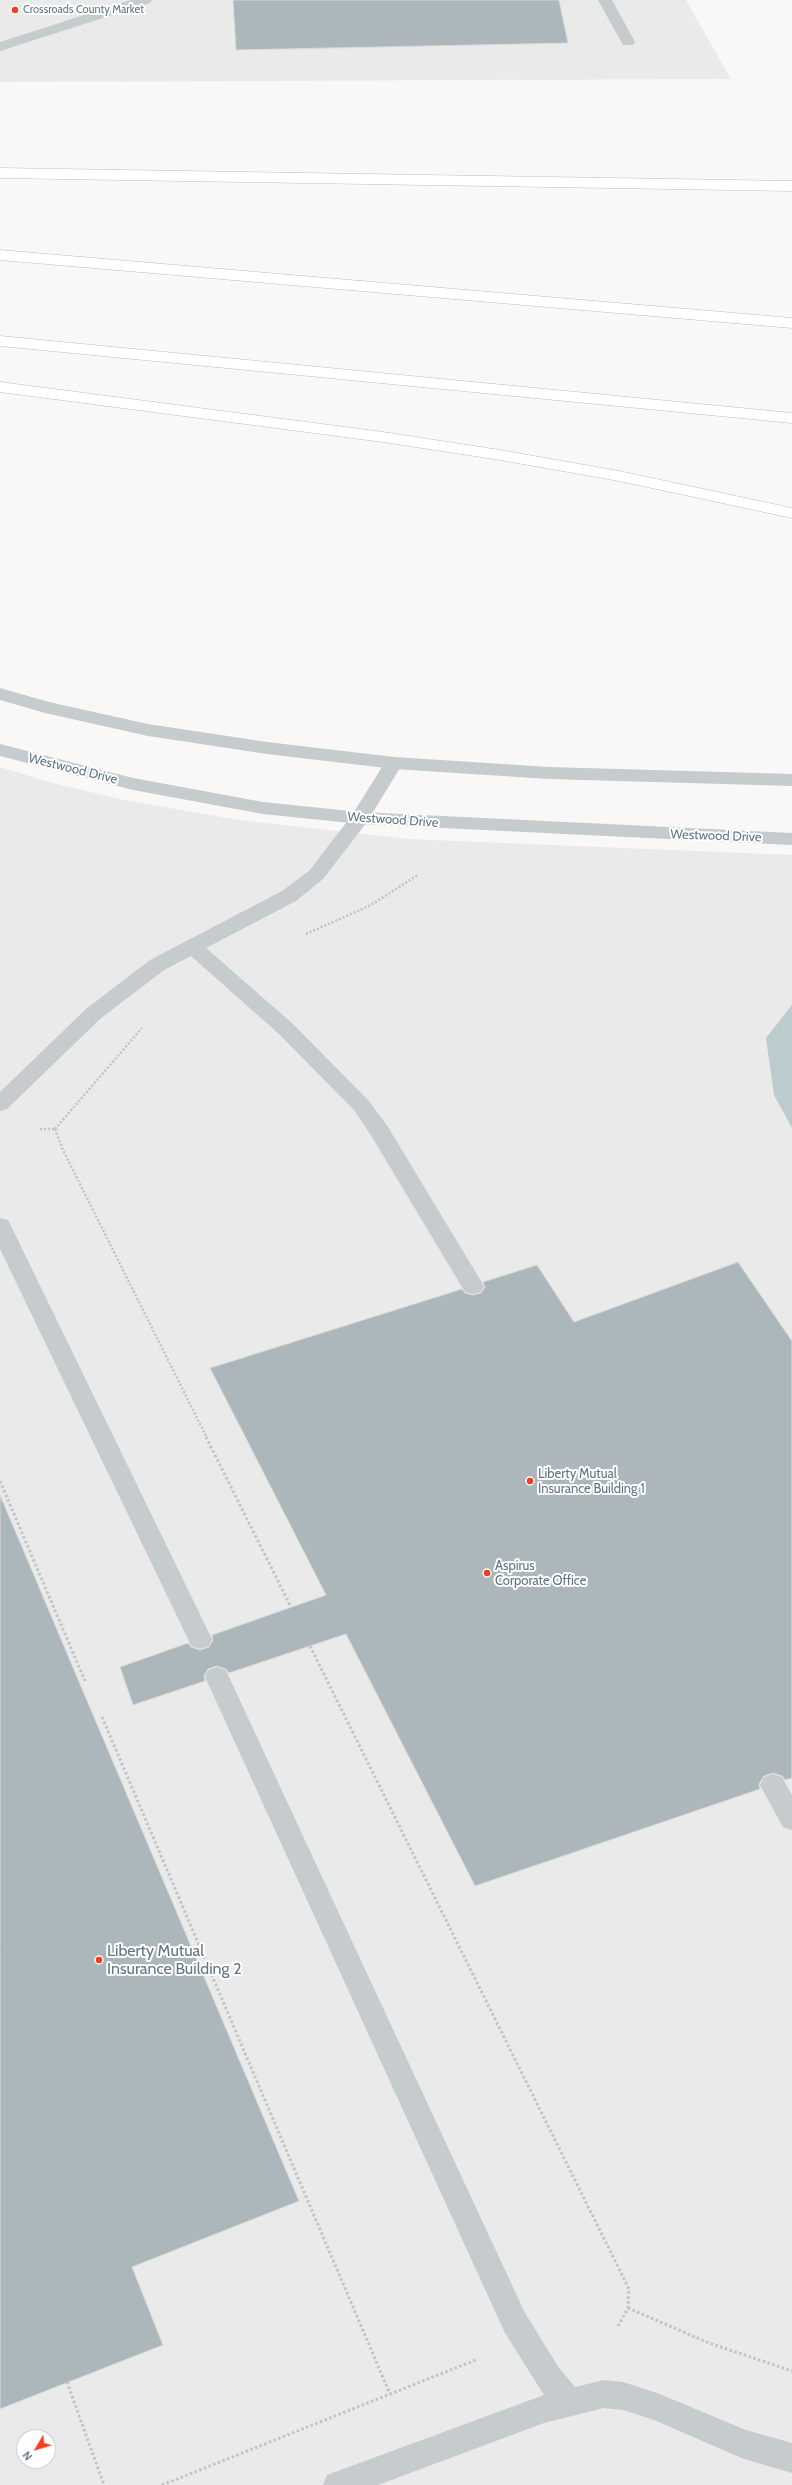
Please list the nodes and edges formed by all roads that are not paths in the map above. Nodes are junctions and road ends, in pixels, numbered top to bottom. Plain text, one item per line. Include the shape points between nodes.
1 (145, 0) edge
2 (605, 0) edge
3 (628, 42) dead end
4 (0, 48) edge
5 (0, 173) edge
6 (792, 186) edge
7 (0, 255) edge
8 (792, 324) edge
9 (0, 341) edge
10 (0, 388) edge
11 (472, 388) junction
12 (792, 418) edge
13 (792, 431) edge
14 (792, 513) edge
15 (0, 694) edge
16 (0, 750) edge
17 (394, 762) junction
18 (792, 780) edge
19 (360, 818) junction
20 (792, 839) edge
21 (192, 946) junction
22 (0, 1104) edge
23 (0, 1226) edge
24 (473, 1286) dead end
25 (200, 1639) dead end
26 (217, 1677) dead end
27 (773, 1785) dead end
28 (792, 1819) edge
29 (569, 2402) junction
30 (792, 2458) edge
31 (338, 2485) edge

1 - 4 street
2 - 3 street
5 - 6 highway
7 - 8 highway
9 - 11 highway
10 - 14 highway via 376,436 500,455 619,476
11 - 12 highway
11 - 13 highway
15 - 17 street via 148,730 267,748
16 - 19 street, Westwood Drive via 133,784 210,799 263,808
17 - 18 street via 549,773
17 - 19 street
19 - 20 street, Westwood Drive
19 - 21 street via 324,867 301,887 267,908
21 - 22 street via 157,965 93,1014
21 - 24 street via 286,1029 361,1105
23 - 25 street
26 - 29 street via 515,2323 550,2378
27 - 28 street
29 - 30 street via 594,2395 623,2396 657,2407 744,2444
29 - 31 street

